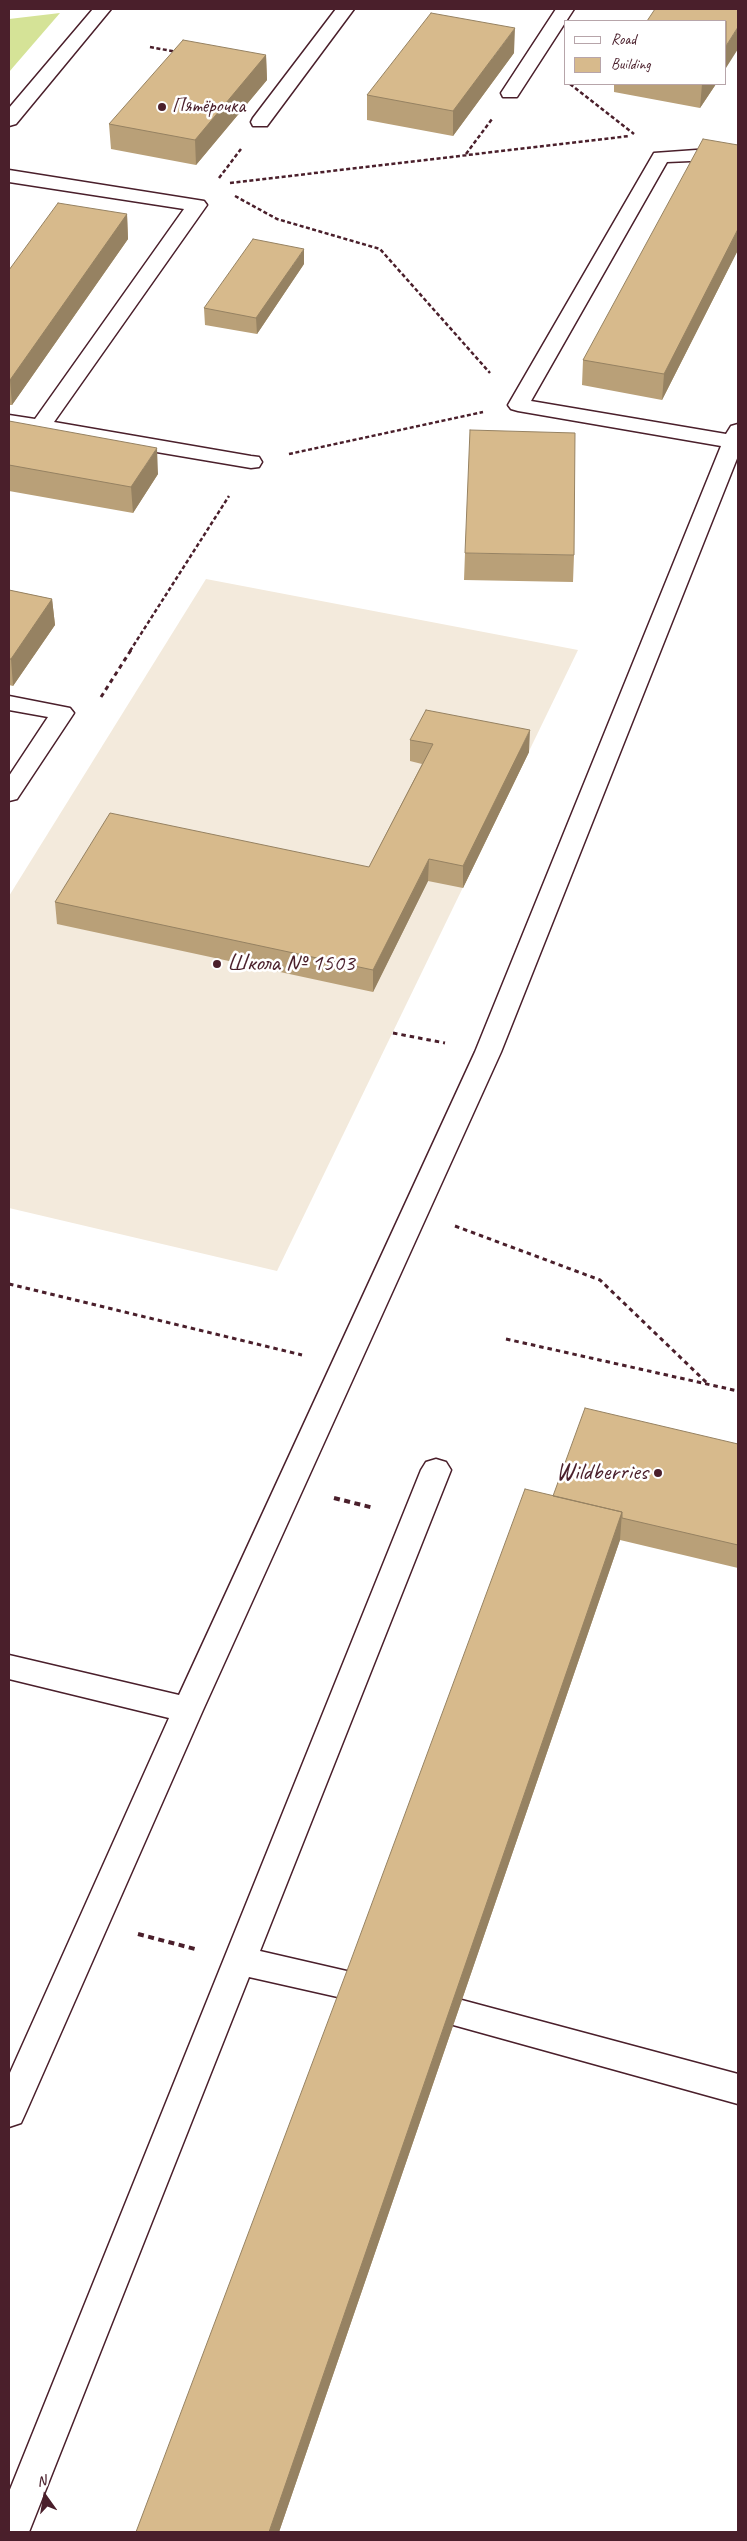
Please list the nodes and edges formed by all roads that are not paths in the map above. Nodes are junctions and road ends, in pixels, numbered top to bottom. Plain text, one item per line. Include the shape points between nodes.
1 (102, 9) edge
2 (345, 9) edge
3 (566, 9) edge
4 (510, 93) road end
5 (9, 120) edge
6 (260, 122) road end
7 (738, 152) edge
8 (9, 176) edge
9 (9, 421) edge
10 (40, 426) junction
11 (736, 438) edge
12 (250, 462) road end
13 (9, 703) edge
14 (9, 794) edge
15 (436, 1470) dead end
16 (9, 1667) edge
17 (188, 1710) junction
18 (240, 1961) junction
19 (352, 1986) edge
20 (458, 2013) edge
21 (738, 2089) edge
22 (9, 2112) edge
23 (11, 2532) edge

1 - 5 street
2 - 6 street
3 - 4 street
7 - 11 street via 661,157 518,405
8 - 10 street via 198,205
9 - 10 street
10 - 12 street
11 - 17 street via 488,1052
13 - 14 street via 62,713
15 - 18 street
16 - 17 street
17 - 22 street
18 - 19 street
18 - 23 street
20 - 21 street

